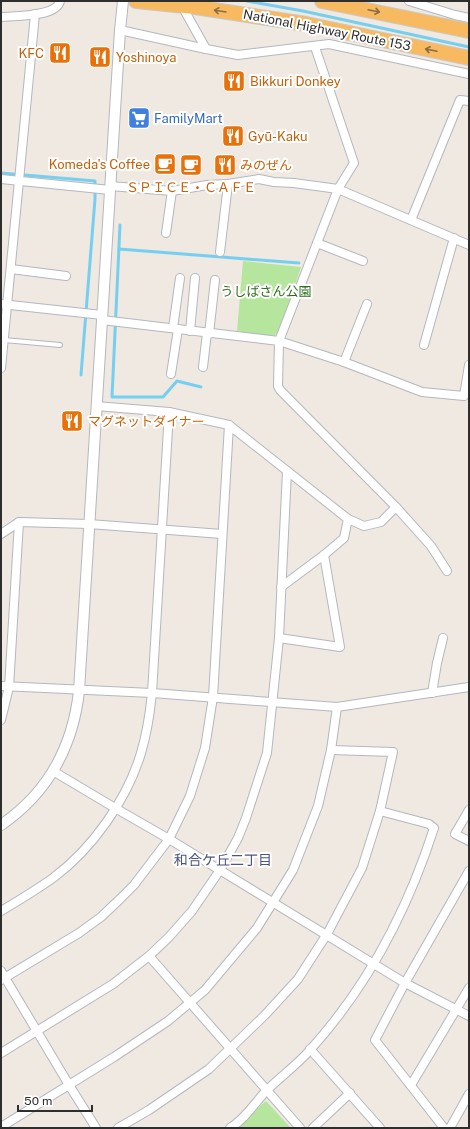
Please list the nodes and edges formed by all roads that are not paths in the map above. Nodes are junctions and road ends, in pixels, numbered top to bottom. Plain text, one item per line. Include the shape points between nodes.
1 (60, 1) edge
2 (123, 1) edge
3 (136, 1) edge
4 (322, 1) edge
5 (409, 1) edge
6 (182, 6) junction
7 (35, 14) junction
8 (1, 17) edge
9 (469, 18) edge
10 (120, 30) junction
11 (469, 32) edge
12 (315, 47) junction
13 (206, 49) junction
14 (469, 58) edge
15 (469, 74) edge
16 (469, 101) edge
17 (1, 179) edge
18 (19, 180) junction
19 (228, 184) junction
20 (110, 188) junction
21 (338, 189) junction
22 (172, 191) junction
23 (411, 220) junction
24 (166, 233) dead end
25 (454, 238) junction
26 (317, 243) junction
27 (469, 245) edge
28 (220, 252) dead end
29 (362, 261) dead end
30 (10, 269) junction
31 (66, 276) dead end
32 (180, 278) dead end
33 (195, 278) dead end
34 (215, 280) dead end
35 (367, 304) dead end
36 (4, 305) edge
37 (102, 318) junction
38 (175, 328) junction
39 (190, 331) junction
40 (208, 333) junction
41 (4, 340) junction
42 (279, 341) junction
43 (60, 345) dead end
44 (424, 345) dead end
45 (344, 362) junction
46 (469, 364) edge
47 (204, 367) dead end
48 (1, 368) edge
49 (171, 374) dead end
50 (96, 406) junction
51 (169, 412) junction
52 (229, 425) junction
53 (287, 471) junction
54 (396, 507) junction
55 (348, 518) junction
56 (19, 522) junction
57 (89, 524) junction
58 (161, 530) junction
59 (1, 534) edge
60 (222, 534) junction
61 (324, 555) junction
62 (447, 571) dead end
63 (281, 587) junction
64 (279, 638) junction
65 (443, 638) dead end
66 (5, 686) edge
67 (469, 687) edge
68 (79, 691) junction
69 (152, 693) junction
70 (432, 693) junction
71 (213, 697) junction
72 (272, 702) junction
73 (337, 707) junction
74 (1, 720) edge
75 (331, 750) junction
76 (53, 771) junction
77 (115, 808) junction
78 (469, 810) edge
79 (380, 811) junction
80 (1, 825) edge
81 (170, 839) junction
82 (469, 841) edge
83 (220, 870) junction
84 (469, 871) edge
85 (273, 902) junction
86 (1, 911) edge
87 (327, 934) junction
88 (149, 956) junction
89 (374, 963) junction
90 (2, 976) edge
91 (405, 983) junction
92 (469, 988) edge
93 (190, 1003) junction
94 (457, 1010) junction
95 (469, 1016) edge
96 (37, 1032) junction
97 (230, 1049) junction
98 (310, 1050) junction
99 (1, 1053) edge
100 (69, 1085) junction
101 (411, 1086) junction
102 (266, 1091) junction
103 (350, 1093) junction
104 (469, 1094) edge
105 (1, 1127) edge
106 (96, 1128) edge
107 (118, 1128) edge
108 (230, 1128) edge
109 (300, 1128) edge
110 (313, 1128) edge
111 (380, 1128) edge
112 (444, 1128) edge
113 (450, 1128) edge

1 - 7 street via 54,10
2 - 10 street
3 - 6 highway, National Highway Route 153
4 -> 11 highway, National Highway Route 153
5 - 9 street
6 - 13 street
14 -> 6 highway, National Highway Route 153 via 306,24
7 - 8 street
7 - 18 street
10 - 13 street
10 - 20 street
12 - 13 street via 238,55
12 - 15 street via 329,44
12 - 21 street via 354,163
16 - 23 street via 460,100
17 - 18 street
18 - 20 street
18 - 30 street
19 - 21 street via 259,178
19 - 22 street
19 - 28 street
20 - 22 street
20 - 37 street
21 - 23 street
21 - 26 street
22 - 24 street
23 - 25 street
25 - 27 street
25 - 44 street
26 - 29 street
26 - 42 street
30 - 31 street
30 - 36 street
32 - 38 street
33 - 39 street
34 - 40 street
35 - 45 street
36 - 37 street
36 - 41 street
37 - 38 street
37 - 50 street
38 - 39 street
38 - 49 street
39 - 40 street
40 - 42 street
40 - 47 street
41 - 43 lane
41 - 48 street
42 - 45 street
42 - 54 street via 280,390
45 - 46 street via 422,392 464,396
50 - 51 street
50 - 57 street
51 - 52 street
51 - 58 street
52 - 53 street
52 - 60 street
53 - 55 street
53 - 63 street
54 - 55 street via 381,522 364,526
54 - 62 street via 431,546
55 - 61 street via 344,538
56 - 57 street
56 - 59 street
56 - 66 street
57 - 58 street
57 - 68 street
58 - 60 street
58 - 69 street
60 - 71 street
61 - 63 street
61 - 64 street via 340,647
63 - 64 street
64 - 72 street
65 - 70 street
66 - 68 street
66 - 74 street
67 - 70 street
68 - 69 street
68 - 76 street via 71,734
69 - 71 street
69 - 77 street via 147,730 140,754 123,796
70 - 73 street
71 - 72 street
71 - 81 street via 205,748 198,773
72 - 73 street
72 - 83 street via 267,753 263,767 238,838
73 - 75 street
75 - 79 street via 393,752
75 - 85 street via 318,806 293,870
76 - 77 street
76 - 80 street via 26,805
77 - 81 street
77 - 86 street via 90,844 76,859 53,878
78 - 82 street via 455,834
79 - 87 street via 362,868
79 - 89 street via 429,824 434,828 404,906
81 - 83 street
81 - 90 street via 134,885 101,917 64,943
83 - 85 street
83 - 88 street via 192,910
84 - 91 street
85 - 87 street
85 - 93 street via 257,928 221,972
87 - 89 street
87 - 97 street via 298,979
88 - 93 street
88 - 96 street via 113,984
89 - 91 street
89 - 98 street via 342,1011
90 - 96 street
91 - 94 street
91 - 101 street via 375,1040
92 - 94 street
93 - 97 street
93 - 100 street via 168,1021
94 - 95 street
94 - 101 street
96 - 99 street
96 - 100 street
97 - 102 street
97 - 107 street via 209,1068 149,1110
98 - 102 street
98 - 103 street
100 - 105 street
100 - 106 street
101 - 112 street
102 - 108 street via 238,1123
102 - 109 street
103 - 110 street
103 - 111 street
104 - 113 street

